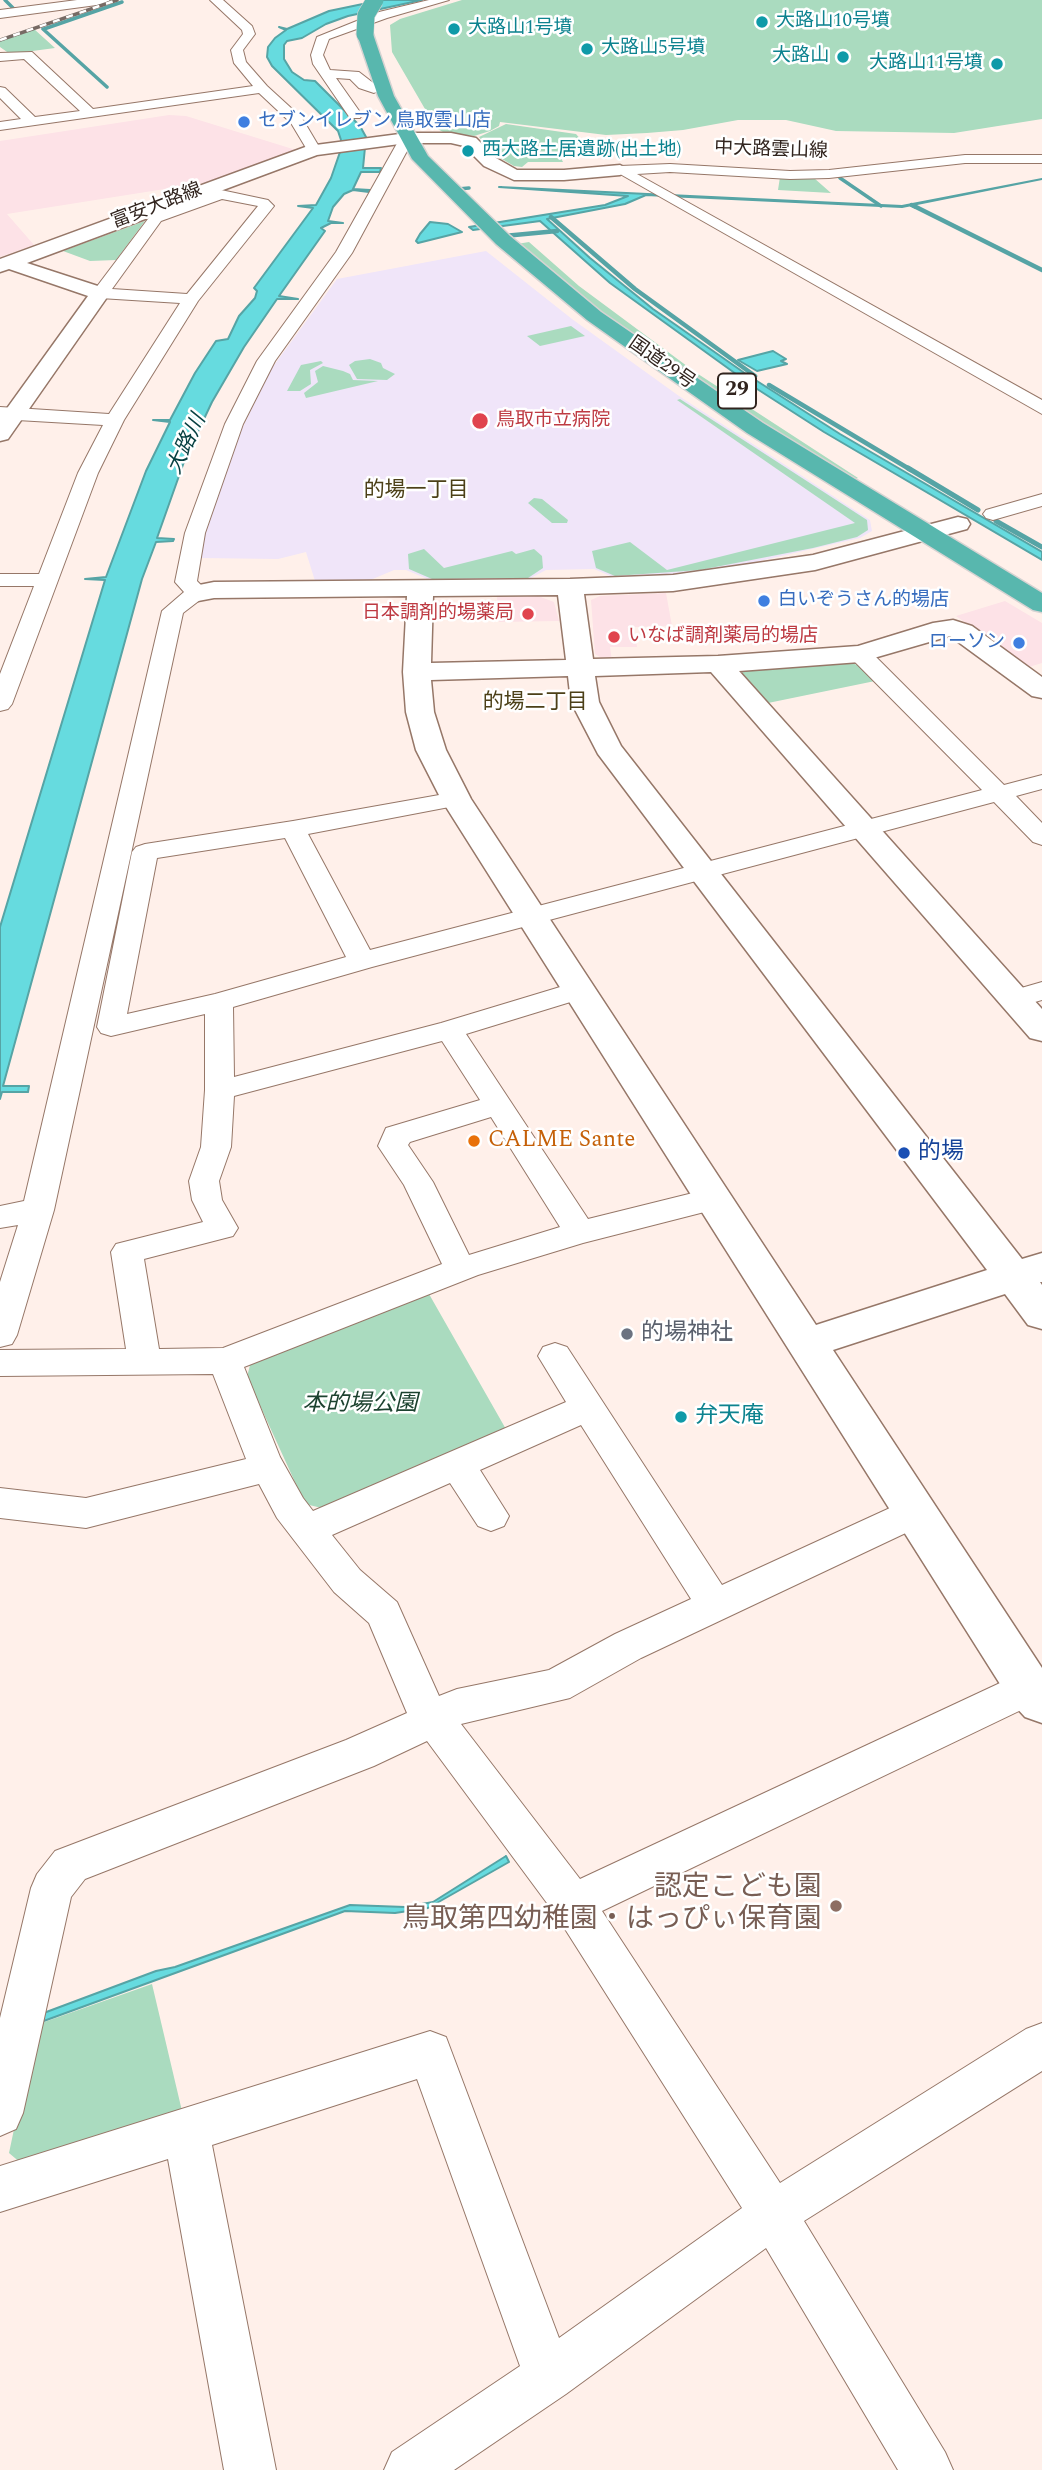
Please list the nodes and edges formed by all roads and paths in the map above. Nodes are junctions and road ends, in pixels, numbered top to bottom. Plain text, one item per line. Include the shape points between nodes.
1 (104, 0) edge
2 (216, 0) edge
3 (375, 0) edge
4 (443, 0) edge
5 (67, 3) edge
6 (0, 14) edge
7 (0, 57) edge
8 (327, 74) junction
9 (377, 83) junction
10 (262, 89) junction
11 (0, 91) edge
12 (89, 112) junction
13 (355, 115) dead end
14 (31, 121) junction
15 (0, 126) edge
16 (429, 137) junction
17 (407, 138) junction
18 (385, 141) joint
19 (314, 150) junction
20 (447, 155) dead end
21 (1042, 159) edge
22 (1022, 161) junction
23 (620, 170) junction
24 (1042, 174) edge
25 (541, 244) dead end
26 (5, 264) edge
27 (100, 293) junction
28 (191, 299) junction
29 (1042, 408) edge
30 (8, 414) edge
31 (115, 420) junction
32 (0, 434) edge
33 (878, 478) dead end
34 (1042, 500) edge
35 (993, 514) dead end
36 (929, 522) junction
37 (967, 530) dead end
38 (0, 580) edge
39 (46, 580) junction
40 (570, 587) junction
41 (420, 588) junction
42 (198, 593) junction
43 (1042, 604) edge
44 (860, 654) junction
45 (718, 664) junction
46 (580, 668) junction
47 (418, 672) junction
48 (1042, 690) edge
49 (0, 704) edge
50 (1042, 782) edge
51 (999, 793) junction
52 (456, 799) junction
53 (863, 829) junction
54 (293, 830) junction
55 (1042, 837) edge
56 (705, 872) junction
57 (531, 917) junction
58 (362, 961) junction
59 (580, 990) junction
60 (1028, 995) edge
61 (219, 1002) junction
62 (449, 1030) junction
63 (1042, 1030) edge
64 (220, 1090) junction
65 (498, 1105) junction
66 (713, 1199) junction
67 (16, 1214) edge
68 (580, 1233) junction
69 (461, 1270) junction
70 (1027, 1271) edge
71 (1042, 1314) edge
72 (0, 1335) edge
73 (807, 1343) junction
74 (555, 1356) dead end
75 (225, 1361) junction
76 (0, 1363) edge
77 (145, 1363) junction
78 (588, 1407) junction
79 (457, 1464) junction
80 (269, 1467) junction
81 (0, 1503) edge
82 (916, 1512) junction
83 (490, 1517) dead end
84 (306, 1530) junction
85 (715, 1606) junction
86 (1035, 1695) edge
87 (435, 1719) junction
88 (573, 1904) junction
89 (1042, 2045) edge
90 (0, 2113) edge
91 (186, 2130) junction
92 (0, 2189) edge
93 (773, 2214) junction
94 (548, 2376) junction
95 (925, 2469) edge
96 (250, 2470) edge
97 (410, 2470) edge

1 - 5 street
2 - 10 street via 248,29 237,55
3 - 9 highway, 国道29号 / 29, bridge via 366,15 365,34
4 - 8 street via 323,37 317,55
5 - 6 street
7 - 12 street via 27,55
8 - 9 street via 354,75 364,85
8 - 13 street
9 - 16 highway, 国道29号 / 29
9 - 17 highway, 国道29号 / 29
10 - 12 street
10 - 19 street via 297,121
11 - 14 street
12 - 14 street
14 - 15 street
16 - 17 street, 中大路雲山線
16 - 20 highway, 国道29号 / 29
16 - 23 street, 中大路雲山線 via 470,142 490,162 514,175
17 - 18 street, 中大路雲山線
17 - 36 highway, 国道29号 / 29 via 421,159 503,240 594,316 790,451
17 - 42 street via 344,253 266,361 234,424 195,533 186,582
18 - 19 street, 富安大路線
19 - 26 street, 富安大路線
21 - 22 street, 中大路雲山線
22 - 23 street, 中大路雲山線 via 965,159 790,176 670,167
22 - 24 street
23 - 29 street
25 - 33 highway, 国道29号 / 29 via 668,345
26 - 27 street
27 - 28 street
27 - 28 street via 156,218 222,194 263,203 266,206
27 - 30 street
28 - 31 street
30 - 31 street
30 - 32 street
31 - 39 street via 88,473
34 - 35 street
36 - 37 street
36 - 40 street via 815,562 673,583
36 - 43 highway, 国道29号 / 29
38 - 39 street
39 - 49 street
40 - 41 street
40 - 46 street
41 - 42 street
41 - 47 street
42 - 67 street via 173,611
44 - 45 street
44 - 48 street via 953,628
44 - 51 street
45 - 46 street
45 - 53 street
46 - 47 street
46 - 56 street via 584,702 608,748
47 - 52 street via 421,712 431,750
50 - 51 street
51 - 53 street
51 - 55 street
52 - 54 street
52 - 57 street
53 - 56 street
53 - 60 street
54 - 58 street
54 - 61 street via 145,852 111,1027
56 - 57 street
56 - 70 street
57 - 58 street
57 - 59 street
58 - 61 street
59 - 62 street
59 - 66 street
60 - 63 street
61 - 64 street
62 - 64 street
62 - 65 street
64 - 77 street via 216,1147 204,1181 207,1200 222,1228 127,1252
65 - 68 street
65 - 69 street via 397,1135 393,1146 418,1182
66 - 68 street
66 - 73 street
67 - 72 street
68 - 69 street
69 - 75 street
70 - 71 street
70 - 73 street
73 - 82 street
74 - 78 street
75 - 77 street
75 - 80 street
76 - 77 street
78 - 79 street
78 - 85 street
79 - 83 street
79 - 84 street
80 - 81 street via 86,1513
80 - 84 street
82 - 85 street
82 - 86 street
84 - 87 street via 347,1581 384,1613 422,1704
85 - 87 street via 556,1686 457,1706
86 - 88 street
87 - 88 street
87 - 90 street via 70,1865 52,1888
88 - 93 street
89 - 93 street
91 - 92 street
91 - 94 street via 430,2053
91 - 96 street
93 - 94 street
93 - 95 street
94 - 97 street

